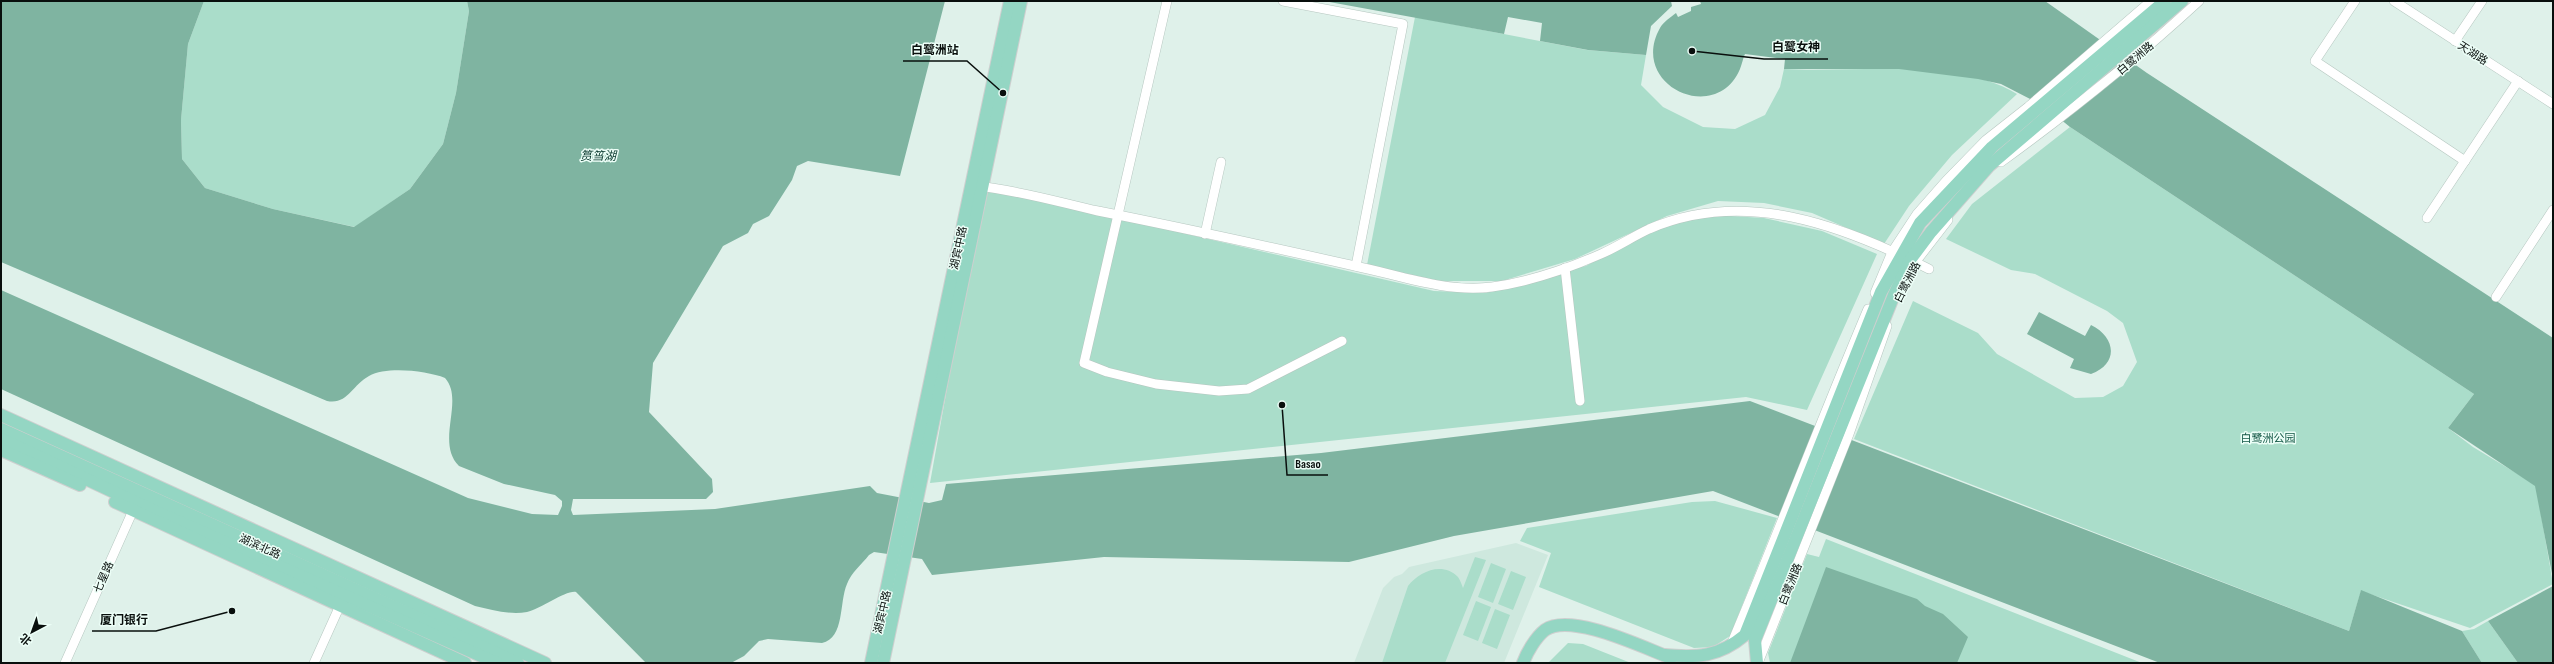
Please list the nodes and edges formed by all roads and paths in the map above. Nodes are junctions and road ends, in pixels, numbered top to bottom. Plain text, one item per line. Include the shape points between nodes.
1 (1010, 1) edge
2 (1021, 1) edge
3 (1167, 1) edge
4 (1283, 1) edge
5 (2151, 1) edge
6 (2165, 1) edge
7 (2182, 1) edge
8 (2199, 1) edge
9 (2355, 1) edge
10 (2394, 1) edge
11 (2482, 1) edge
12 (2132, 30) junction
13 (2455, 41) junction
14 (2518, 81) junction
15 (2553, 104) edge
16 (2040, 116) junction
17 (2465, 161) junction
18 (1221, 162) dead end
19 (977, 186) junction
20 (2553, 210) edge
21 (1119, 215) junction
22 (2427, 218) dead end
23 (1205, 234) junction
24 (1905, 257) junction
25 (1356, 266) junction
26 (1565, 268) junction
27 (1928, 269) dead end
28 (2496, 297) dead end
29 (1342, 341) dead end
30 (1580, 401) dead end
31 (1, 415) edge
32 (1, 429) edge
33 (1, 439) edge
34 (1, 450) edge
35 (142, 492) junction
36 (135, 507) junction
37 (1796, 528) junction
38 (899, 563) junction
39 (345, 595) junction
40 (1664, 656) junction
41 (64, 663) edge
42 (314, 663) edge
43 (465, 663) edge
44 (497, 663) edge
45 (518, 663) edge
46 (545, 663) edge
47 (871, 663) edge
48 (883, 663) edge
49 (1523, 663) edge
50 (1684, 663) edge
51 (1758, 663) edge

1 - 19 main road, 湖宾中路
2 - 19 main road
3 - 21 street
4 - 25 street via 1404,24
5 - 12 street, 白鹭洲路
6 - 12 main road, 白鹭洲路
7 - 12 main road, 白鹭洲路
8 - 16 street, 白鹭洲路 via 2152,44
9 - 17 street via 2315,61
10 - 13 street, 天湖路
11 - 13 street
12 - 16 main road, 白鹭洲路
13 - 14 street, 天湖路
14 - 15 street, 天湖路
14 - 17 street
16 - 24 street, 白鹭洲路 via 1997,165
16 - 24 main road, 白鹭洲路 via 1992,147 1920,223
17 - 22 street
18 - 23 street
19 - 21 street
19 - 38 main road, 湖宾中路
20 - 28 street
21 - 23 street
21 - 29 street via 1084,363 1106,372 1156,384 1199,390 1248,390
23 - 25 street
24 - 26 street via 1844,232 1794,216 1723,210 1698,214 1649,229 1602,254
24 - 27 street
24 - 37 main road, 白鹭洲路 via 1845,432
24 - 37 main road, 白鹭洲路 via 1881,292 1824,425
25 - 26 street via 1438,285 1490,288
26 - 30 street
31 - 46 main road
32 - 35 main road, 湖滨北路
33 - 36 main road
34 - 36 main road
35 - 36 street, 七星路
35 - 39 main road, 湖滨北路
36 - 39 main road
36 - 41 street, 七星路
37 - 40 main road, 白鹭洲路 via 1745,635 1730,648 1695,658
37 - 51 main road, 白鹭洲路 via 1755,640
38 - 47 main road, 湖宾中路
38 - 48 main road
39 - 42 street
39 - 43 main road
39 - 44 main road, 湖滨北路
39 - 45 main road, 湖滨北路
40 - 49 main road, 白鹭洲路 via 1589,626 1560,627 1546,630 1527,653
40 - 50 main road, 白鹭洲路

